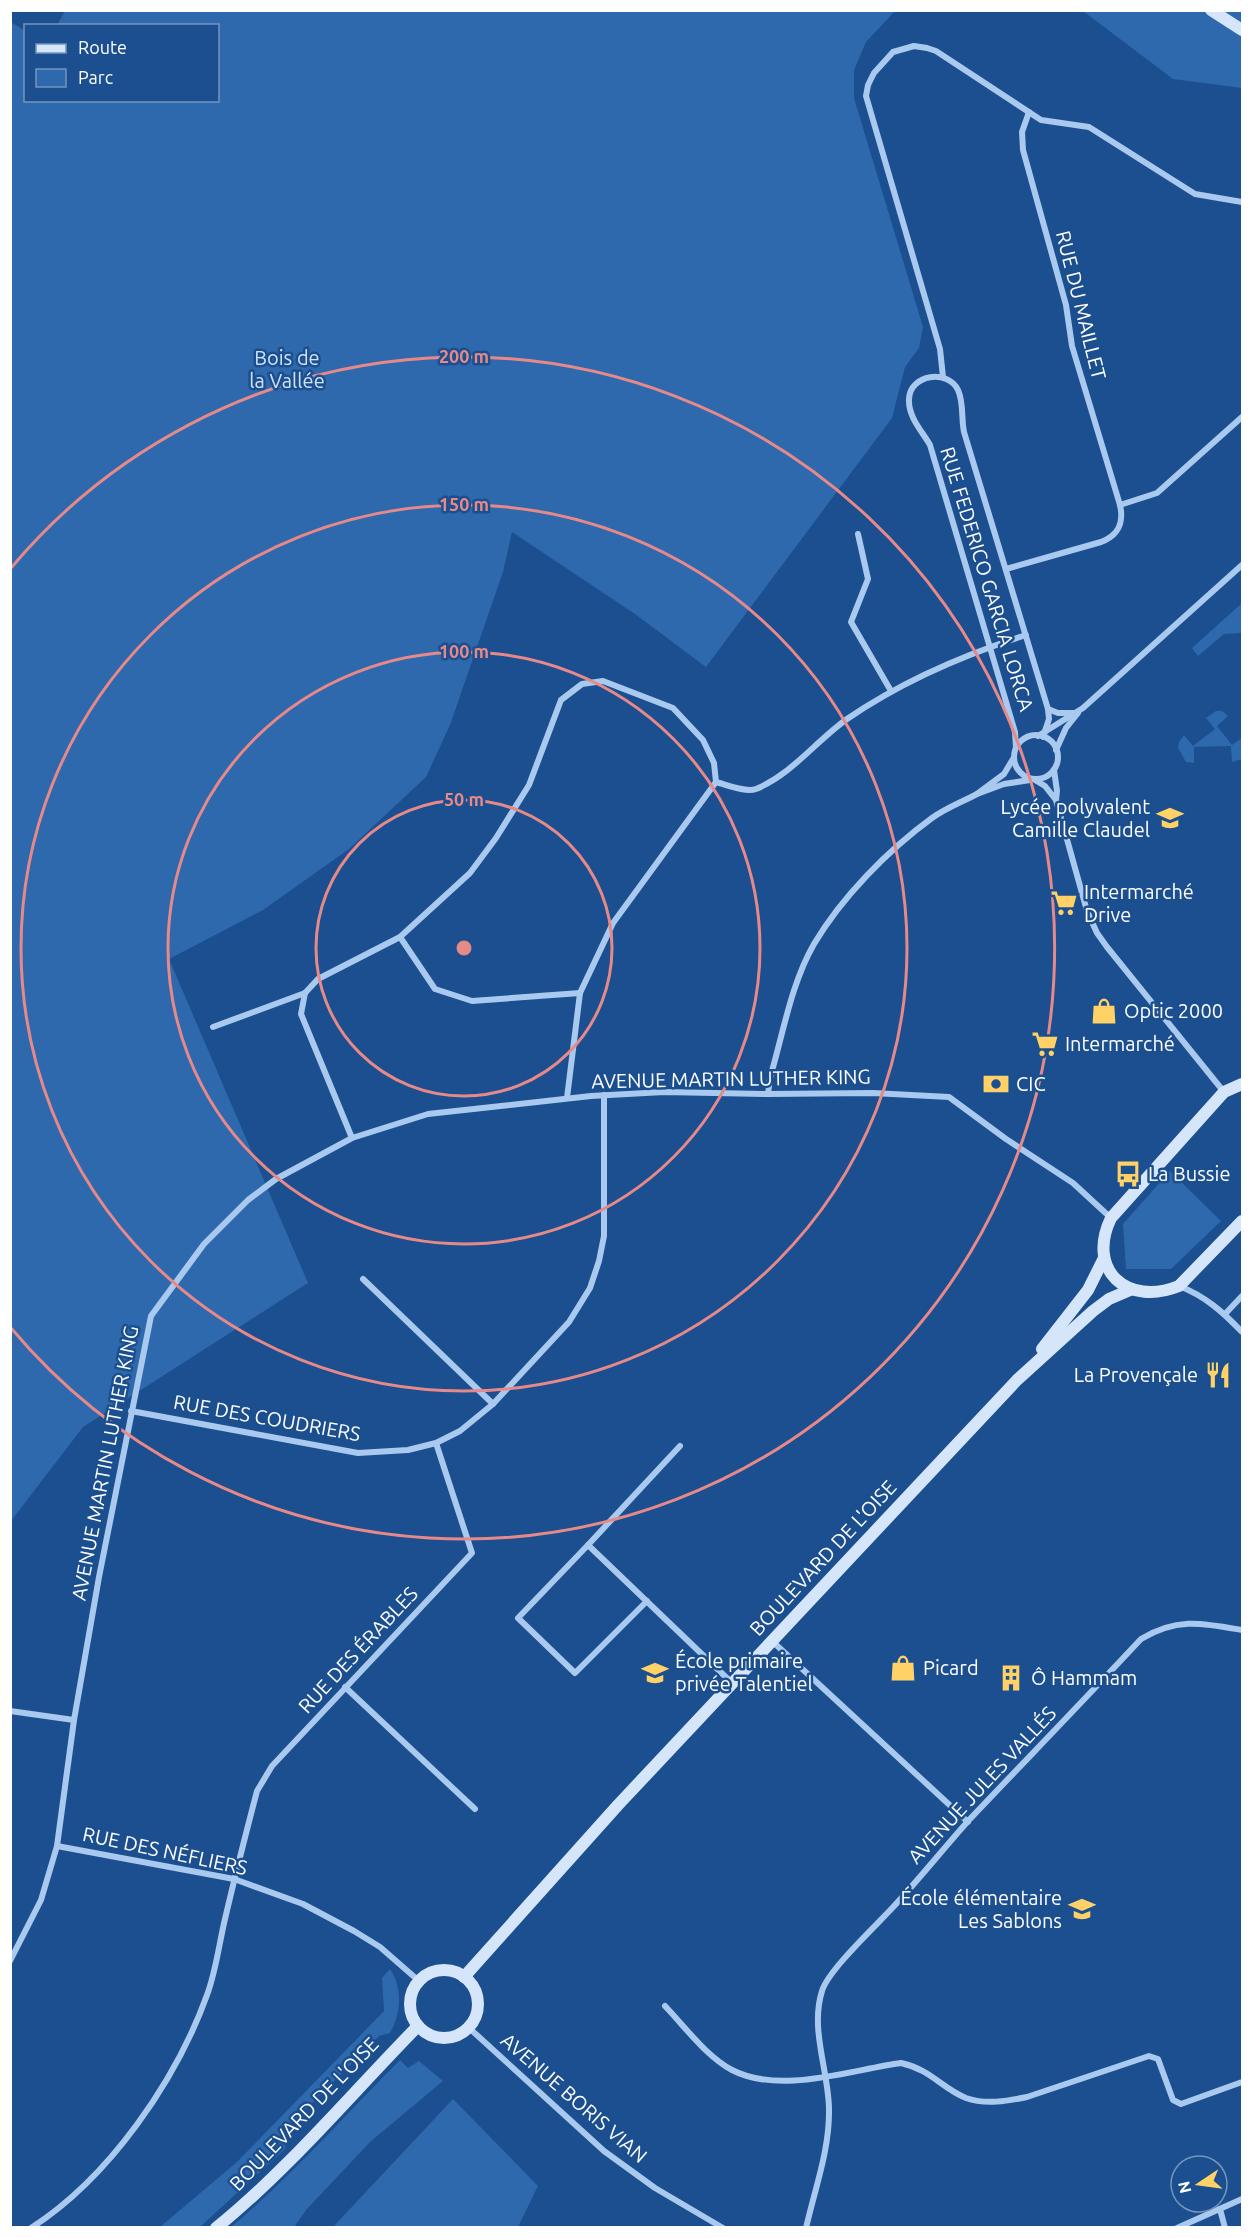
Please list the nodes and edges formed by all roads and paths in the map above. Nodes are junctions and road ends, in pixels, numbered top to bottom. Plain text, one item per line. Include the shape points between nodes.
1 (1212, 10) edge
2 (1242, 30) edge
3 (1029, 112) junction
4 (1242, 201) edge
5 (943, 377) junction
6 (1242, 417) edge
7 (1120, 505) junction
8 (858, 534) dead end
9 (1242, 565) edge
10 (1006, 568) junction
11 (1026, 635) junction
12 (990, 646) junction
13 (891, 691) junction
14 (1048, 709) junction
15 (1080, 710) junction
16 (1042, 735) junction
17 (1016, 747) junction
18 (1056, 750) junction
19 (1014, 756) junction
20 (1054, 770) junction
21 (1034, 779) junction
22 (716, 782) junction
23 (977, 794) junction
24 (1056, 800) junction
25 (399, 937) junction
26 (304, 993) junction
27 (580, 993) junction
28 (213, 1027) dead end
29 (1242, 1084) edge
30 (1224, 1092) junction
31 (768, 1094) junction
32 (604, 1095) junction
33 (567, 1098) junction
34 (352, 1138) junction
35 (1111, 1218) junction
36 (1242, 1221) edge
37 (1104, 1258) junction
38 (363, 1279) dead end
39 (1179, 1286) junction
40 (1130, 1290) junction
41 (1242, 1296) edge
42 (1225, 1314) junction
43 (1242, 1332) edge
44 (1017, 1380) junction
45 (493, 1404) junction
46 (131, 1411) junction
47 (436, 1443) junction
48 (680, 1446) dead end
49 (588, 1545) junction
50 (647, 1601) junction
51 (1242, 1630) edge
52 (772, 1641) junction
53 (732, 1683) junction
54 (345, 1687) junction
55 (10, 1712) edge
56 (74, 1720) junction
57 (475, 1809) dead end
58 (968, 1822) junction
59 (57, 1846) junction
60 (234, 1879) junction
61 (10, 1961) edge
62 (464, 1977) junction
63 (419, 1981) junction
64 (665, 2007) dead end
65 (418, 2026) junction
66 (468, 2028) junction
67 (826, 2076) junction
68 (1242, 2082) edge
69 (1209, 2214) edge
70 (31, 2228) edge
71 (216, 2228) edge
72 (723, 2228) edge
73 (806, 2228) edge
74 (1177, 2228) edge

1 - 2 main road
3 - 4 street via 1048,122 1089,127 1196,194
3 - 5 street via 936,51 914,46 893,52 868,85 866,96 940,349
3 - 7 street, RUE DU MAILLET via 1022,132 1023,150 1066,305 1072,345
5 - 10 street, RUE FEDERICO GARCIA LORCA via 953,383 960,397 964,432
5 - 12 street, RUE FEDERICO GARCIA LORCA via 919,382 910,392 909,405 930,445
6 - 7 street via 1157,493
7 - 10 street, RUE DU MAILLET via 1122,523 1108,540
8 - 13 street via 868,579 851,622
9 - 15 street
10 - 11 street, RUE FEDERICO GARCIA LORCA
11 - 12 street
11 - 14 street, RUE FEDERICO GARCIA LORCA
12 - 13 street
12 - 17 street, RUE FEDERICO GARCIA LORCA
13 - 22 street via 845,721 776,779 753,790
14 - 15 street, RUE FEDERICO GARCIA LORCA via 1058,713
14 - 16 street, RUE FEDERICO GARCIA LORCA via 1049,719
15 - 16 street
15 - 18 street
16 - 17 street via 1025,738
16 - 18 street
17 - 19 street
18 - 20 street via 1058,761
19 - 21 street via 1020,772
19 - 23 street via 1004,774
20 - 21 street via 1048,776
20 - 24 street
21 - 23 street
21 - 24 street
22 - 25 street via 714,763 703,740 673,708 603,681 582,684 561,700 529,785 496,838 470,873
22 - 27 street via 613,923
23 - 31 street via 934,817 891,851 852,891 814,944 797,985
24 - 30 street via 1087,911 1097,933
25 - 26 street via 318,979
25 - 27 street via 435,989 472,1001
26 - 28 street
26 - 34 street via 301,1014
27 - 33 street
29 - 30 main road
30 - 35 main road
31 - 32 street, AVENUE MARTIN LUTHER KING
31 - 35 street, AVENUE MARTIN LUTHER KING via 949,1097 1073,1183
32 - 33 street, AVENUE MARTIN LUTHER KING
32 - 45 street, RUE DES COUDRIERS via 604,1236 590,1288 569,1322
33 - 34 street, AVENUE MARTIN LUTHER KING via 428,1114
34 - 46 street, AVENUE MARTIN LUTHER KING via 276,1179 204,1244 151,1316
35 - 37 main road via 1103,1237
36 - 39 main road
37 - 40 main road via 1113,1276
37 - 44 main road, BOULEVARD DE L'OISE via 1089,1290
38 - 45 street
39 - 40 main road via 1153,1293
39 - 42 street via 1197,1293
40 - 44 main road, BOULEVARD DE L'OISE via 1092,1311
41 - 42 street
42 - 43 street
44 - 52 main road, BOULEVARD DE L'OISE
45 - 47 street, RUE DES COUDRIERS via 460,1431
46 - 47 street, RUE DES COUDRIERS via 358,1453 408,1450
46 - 56 street, AVENUE MARTIN LUTHER KING
47 - 54 street, RUE DES ÉRABLES via 472,1553
48 - 49 street
49 - 50 street
49 - 50 street via 518,1618 575,1673
50 - 53 street
51 - 58 street, AVENUE JULES VALLÉS via 1188,1623 1155,1631 1141,1639
52 - 53 main road, BOULEVARD DE L'OISE
52 - 58 street
53 - 62 main road, BOULEVARD DE L'OISE
54 - 57 street
54 - 60 street, RUE DES ÉRABLES via 273,1766 257,1791
55 - 56 street
56 - 59 street, AVENUE MARTIN LUTHER KING
58 - 67 street, AVENUE JULES VALLÉS via 822,1989 818,2037
59 - 60 street, RUE DES NÉFLIERS
59 - 61 street, AVENUE MARTIN LUTHER KING via 41,1900
60 - 63 street, RUE DES NÉFLIERS via 303,1904 354,1931 380,1947
60 - 70 street, RUE DES ÉRABLES via 207,1994 163,2085 121,2148 84,2185
62 - 63 main road via 444,1970 432,1972
62 - 66 main road via 474,1988 477,1999 476,2013
63 - 65 main road via 410,2002
64 - 67 street via 714,2057 734,2071 765,2080
65 - 66 main road via 440,2037 456,2036
65 - 71 main road, BOULEVARD DE L'OISE
66 - 72 street, AVENUE BORIS VIAN via 604,2151
67 - 68 street via 901,2063 917,2067 966,2098 1007,2102 1149,2056 1158,2059 1173,2100 1180,2104
67 - 73 street, AVENUE JULES VALLÉS via 827,2142
69 - 74 street

